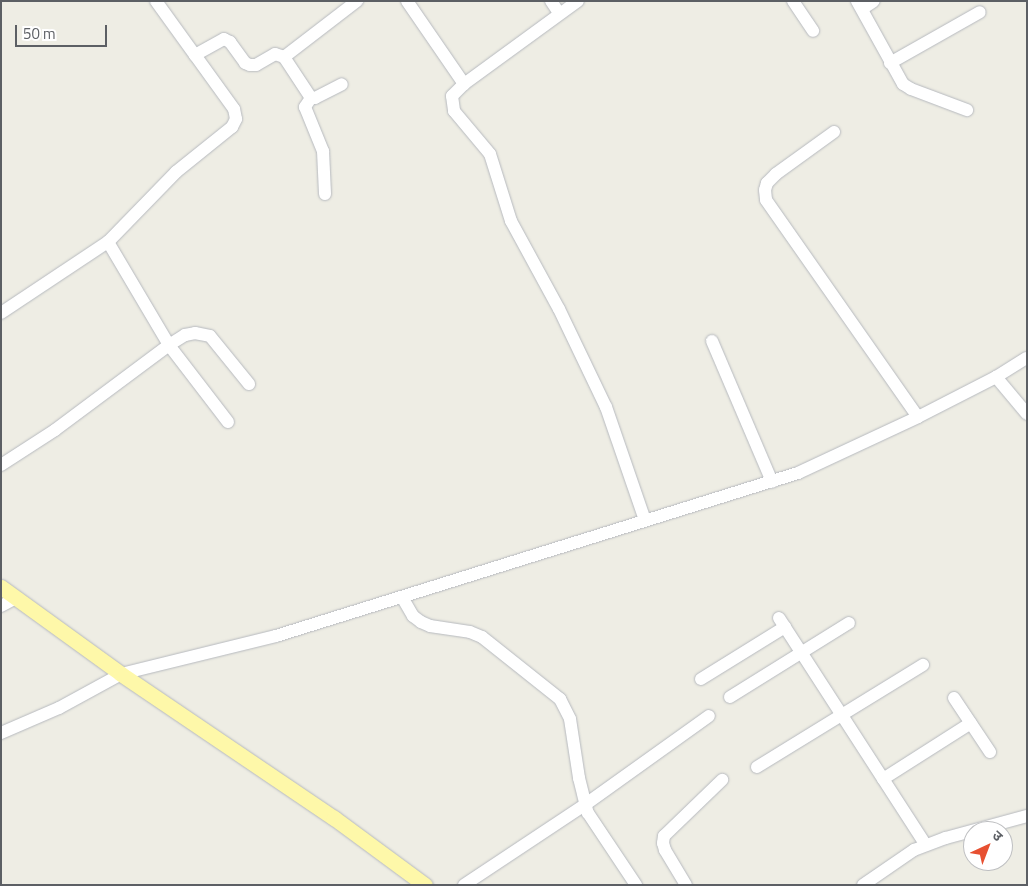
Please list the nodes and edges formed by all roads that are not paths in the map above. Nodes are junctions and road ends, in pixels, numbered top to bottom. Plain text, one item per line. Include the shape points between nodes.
1 (156, 1) edge
2 (357, 1) edge
3 (407, 1) edge
4 (551, 1) edge
5 (578, 1) edge
6 (793, 1) edge
7 (874, 1) edge
8 (859, 5) edge
9 (980, 12) dead end
10 (559, 13) junction
11 (812, 32) dead end
12 (195, 55) junction
13 (284, 57) junction
14 (890, 62) junction
15 (342, 84) dead end
16 (464, 84) junction
17 (311, 98) junction
18 (967, 110) dead end
19 (834, 132) dead end
20 (325, 194) dead end
21 (108, 242) junction
22 (1, 313) edge
23 (712, 341) dead end
24 (169, 345) junction
25 (1027, 358) edge
26 (996, 378) junction
27 (249, 384) dead end
28 (1027, 414) edge
29 (918, 417) junction
30 (228, 422) dead end
31 (1, 465) edge
32 (772, 482) junction
33 (644, 520) junction
34 (1, 587) edge
35 (402, 597) junction
36 (16, 598) junction
37 (1, 606) edge
38 (849, 623) dead end
39 (802, 653) junction
40 (923, 666) dead end
41 (121, 674) junction
42 (701, 679) dead end
43 (730, 697) dead end
44 (954, 698) dead end
45 (842, 715) junction
46 (709, 716) dead end
47 (971, 723) junction
48 (1, 733) edge
49 (990, 752) dead end
50 (757, 767) dead end
51 (883, 779) junction
52 (722, 780) dead end
53 (586, 804) junction
54 (1027, 816) edge
55 (926, 845) junction
56 (425, 885) edge
57 (464, 885) edge
58 (636, 885) edge
59 (686, 885) edge
60 (863, 885) edge

1 - 12 street
2 - 13 street
3 - 16 street
4 - 10 street
5 - 10 street
6 - 11 street
7 - 8 street
8 - 14 street
9 - 14 street
10 - 16 street
12 - 13 street via 224,39 250,65 275,54
12 - 21 street via 234,109 236,119 232,127 176,172
13 - 17 street
14 - 18 street via 903,84 911,89
15 - 17 street
16 - 33 street via 452,96 454,111 490,154 511,221 559,309 606,408
17 - 20 street via 305,107 322,151
19 - 29 street via 776,174 764,190 766,200
21 - 22 street
21 - 24 street
23 - 32 street
24 - 27 street via 185,335 210,336
24 - 30 street
24 - 31 street via 55,430
25 - 26 street
26 - 28 street
26 - 29 street
29 - 32 street via 798,474
32 - 33 street
33 - 35 street
34 - 36 main road
35 - 41 street via 276,636
35 - 53 street via 413,616 421,622 482,637 560,699 570,719
36 - 37 street
36 - 41 main road
38 - 39 street
39 - 42 street via 782,622
39 - 43 street
39 - 45 street
40 - 45 street
41 - 48 street via 59,708
41 - 56 main road via 334,818
44 - 47 street
45 - 50 street
45 - 51 street
46 - 53 street
47 - 49 street
47 - 51 street
51 - 55 street
52 - 59 street via 664,836 665,850
53 - 57 street
53 - 58 street via 588,813
54 - 55 street
55 - 60 street via 894,861

